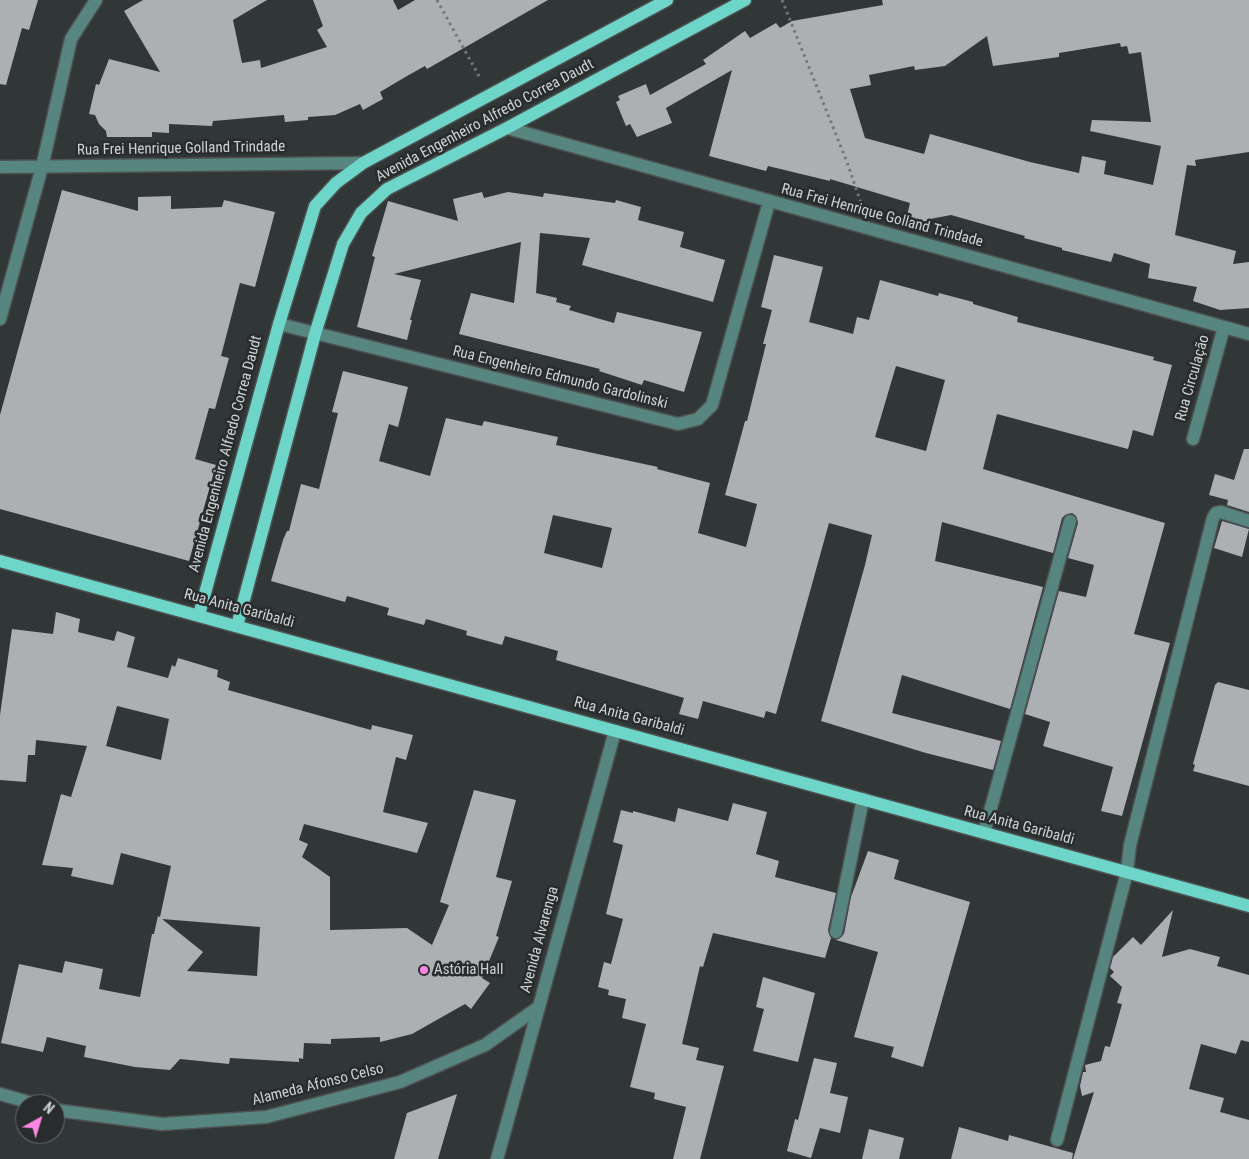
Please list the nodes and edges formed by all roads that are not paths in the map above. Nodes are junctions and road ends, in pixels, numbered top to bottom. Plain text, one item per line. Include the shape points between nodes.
1 (96, 0) edge
2 (667, 0) edge
3 (745, 0) edge
4 (507, 128) junction
5 (363, 163) junction
6 (0, 167) edge
7 (42, 167) junction
8 (769, 202) junction
9 (0, 319) edge
10 (279, 324) junction
11 (1224, 327) junction
12 (315, 334) junction
13 (1249, 334) edge
14 (1193, 438) dead end
15 (1070, 521) dead end
16 (1249, 521) edge
17 (0, 561) edge
18 (199, 615) junction
19 (237, 626) junction
20 (615, 730) junction
21 (864, 799) junction
22 (984, 833) junction
23 (1127, 872) junction
24 (1249, 906) edge
25 (836, 932) dead end
26 (539, 1007) junction
27 (0, 1094) edge
28 (15, 1098) edge
29 (65, 1111) edge
30 (1057, 1140) dead end
31 (497, 1159) edge

1 - 7 street via 71,39
2 - 5 main road, Avenida Engenheiro Alfredo Correa Daudt
3 - 4 main road, Avenida Engenheiro Alfredo Correa Daudt
4 - 8 street, Rua Frei Henrique Golland Trindade
4 - 12 main road, Avenida Engenheiro Alfredo Correa Daudt via 387,189 361,213 343,244
5 - 7 street, Rua Frei Henrique Golland Trindade
5 - 10 main road, Avenida Engenheiro Alfredo Correa Daudt via 336,183 315,206
6 - 7 street, Rua Frei Henrique Golland Trindade
7 - 9 street
8 - 11 street, Rua Frei Henrique Golland Trindade
8 - 12 street, Rua Engenheiro Edmundo Gardolinski via 712,405 698,419 678,424
10 - 12 street, Rua Engenheiro Edmundo Gardolinski
10 - 18 main road, Avenida Engenheiro Alfredo Correa Daudt
11 - 13 street, Rua Frei Henrique Golland Trindade
11 - 14 street, Rua Circulação
12 - 19 main road, Avenida Engenheiro Alfredo Correa Daudt
15 - 22 street
16 - 23 street via 1221,512 1213,518 1130,845
17 - 18 main road, Rua Anita Garibaldi
18 - 19 main road, Rua Anita Garibaldi
19 - 20 main road, Rua Anita Garibaldi
20 - 21 main road, Rua Anita Garibaldi
20 - 26 street, Avenida Alvarenga
21 - 22 main road, Rua Anita Garibaldi
21 - 25 street
22 - 23 main road, Rua Anita Garibaldi
23 - 24 main road, Rua Anita Garibaldi
23 - 30 street
26 - 29 street, Alameda Afonso Celso via 485,1045 400,1082 266,1117 162,1124
26 - 31 street, Avenida Alvarenga
27 - 28 street

